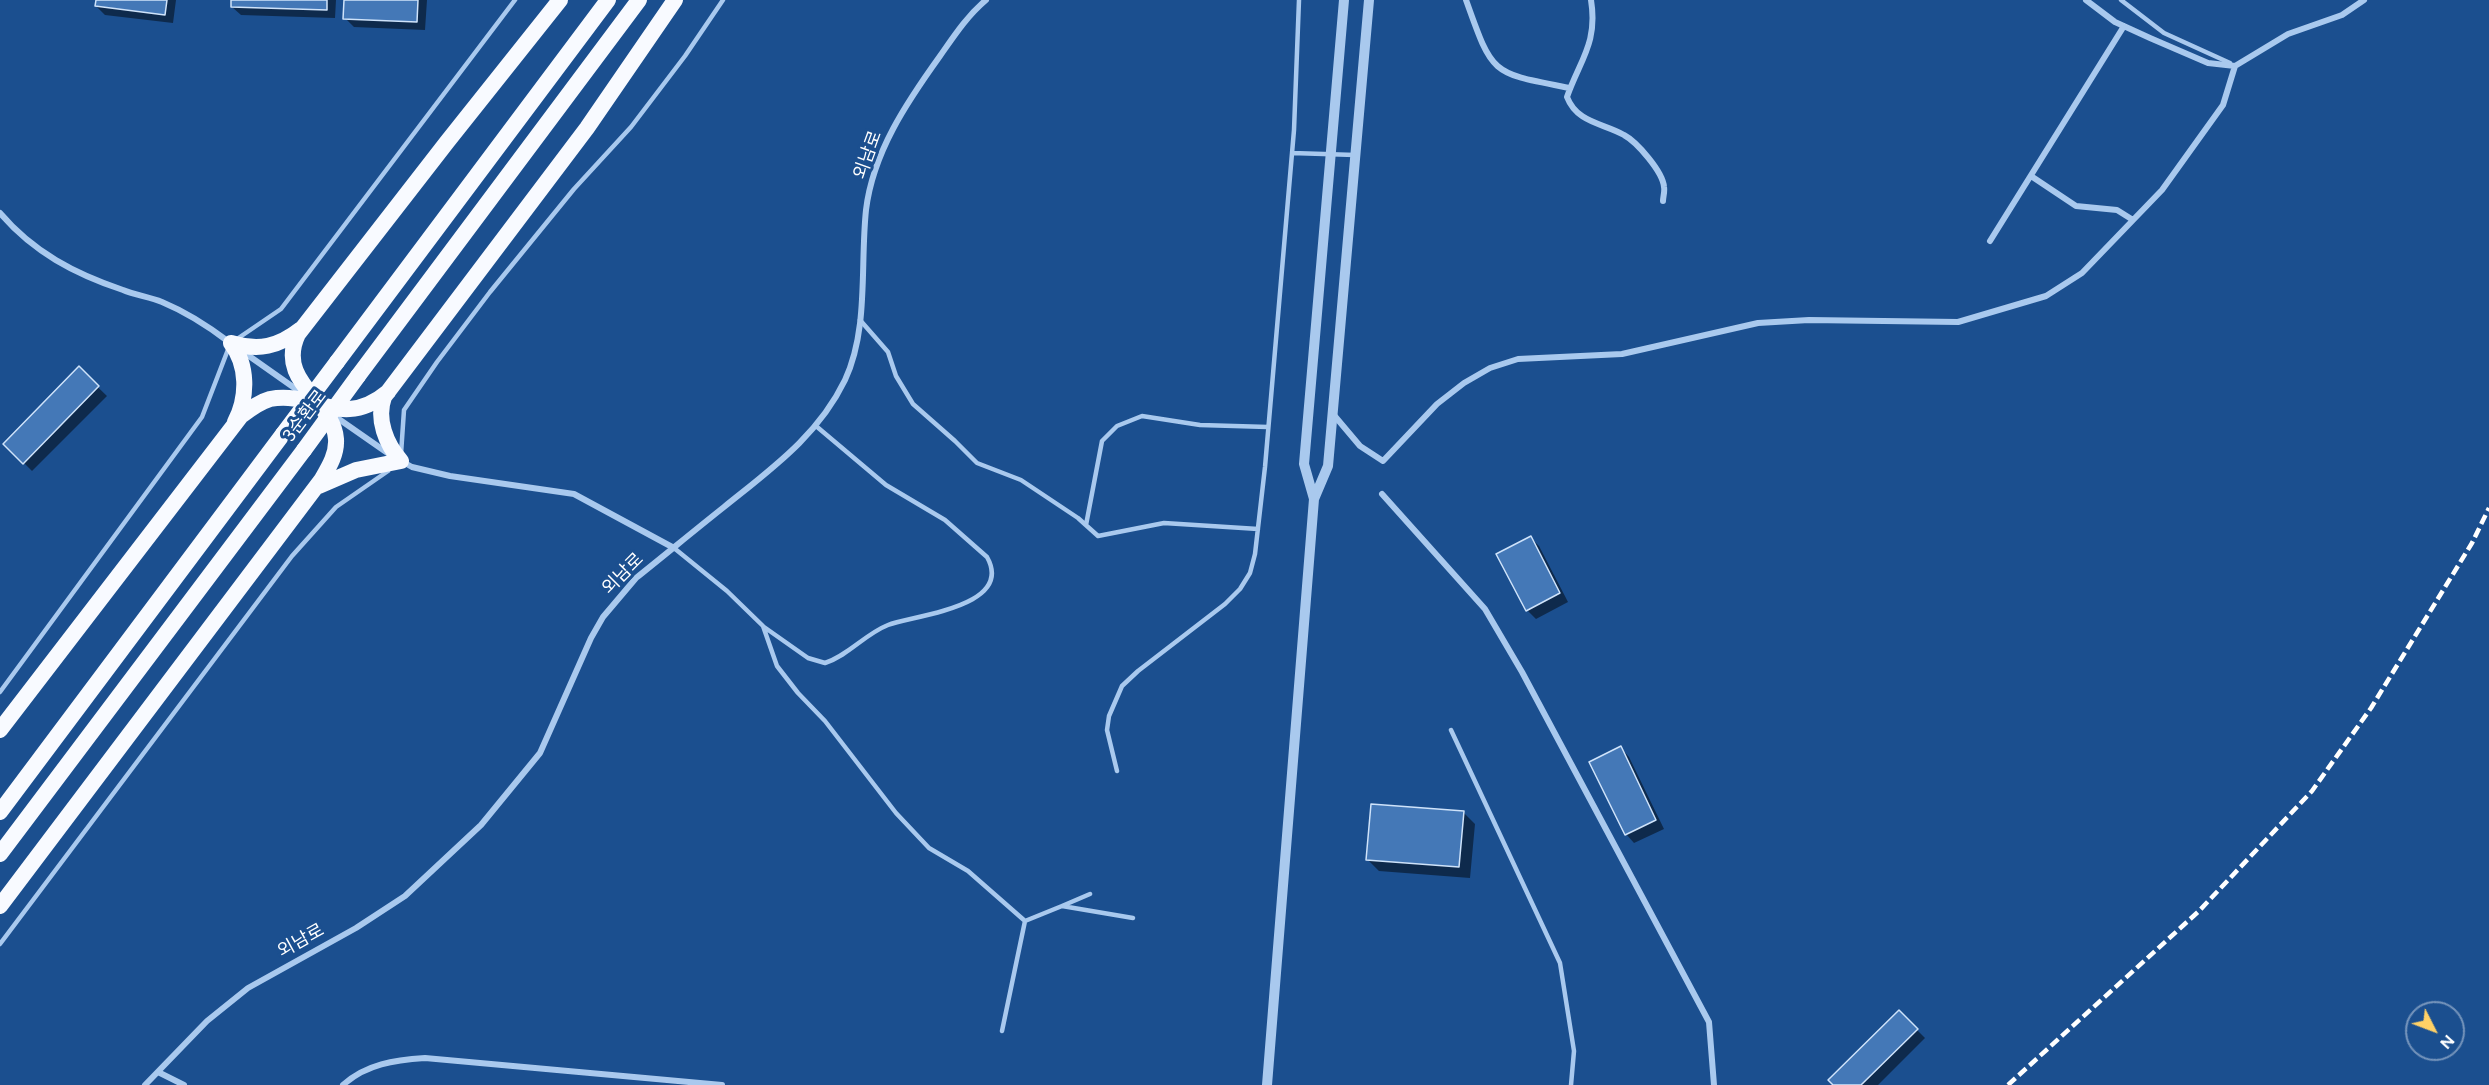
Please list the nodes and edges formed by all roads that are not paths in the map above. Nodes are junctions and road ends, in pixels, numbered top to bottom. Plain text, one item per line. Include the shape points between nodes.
1 (515, 0) edge
2 (560, 0) edge
3 (608, 0) edge
4 (639, 0) edge
5 (675, 0) edge
6 (723, 0) edge
7 (986, 0) edge
8 (1299, 0) edge
9 (1344, 0) edge
10 (1369, 0) edge
11 (1466, 0) edge
12 (1591, 0) edge
13 (2086, 0) edge
14 (2121, 0) edge
15 (2364, 0) edge
16 (2124, 26) junction
17 (2235, 66) junction
18 (1570, 88) junction
19 (1292, 153) junction
20 (1330, 154) junction
21 (1355, 155) junction
22 (2031, 176) junction
23 (1663, 201) dead end
24 (0, 213) edge
25 (2133, 220) junction
26 (1990, 241) dead end
27 (860, 320) junction
28 (302, 328) junction
29 (231, 343) junction
30 (387, 392) junction
31 (321, 406) junction
32 (1332, 414) junction
33 (233, 425) junction
34 (816, 426) junction
35 (1268, 428) junction
36 (401, 461) junction
37 (317, 487) junction
38 (1382, 494) dead end
39 (1314, 499) junction
40 (1086, 525) junction
41 (1258, 529) junction
42 (674, 548) junction
43 (763, 626) junction
44 (0, 692) edge
45 (0, 730) edge
46 (1451, 730) dead end
47 (1117, 771) dead end
48 (0, 812) edge
49 (0, 854) edge
50 (1090, 894) dead end
51 (0, 906) edge
52 (1062, 906) junction
53 (1133, 918) dead end
54 (1025, 921) junction
55 (0, 944) edge
56 (1002, 1030) dead end
57 (158, 1072) junction
58 (647, 1077) junction
59 (145, 1085) edge
60 (184, 1085) edge
61 (343, 1085) edge
62 (647, 1085) edge
63 (722, 1085) edge
64 (1267, 1085) edge
65 (1571, 1085) edge
66 (1714, 1085) edge

1 - 29 lane via 281,309
2 - 28 highway
3 - 48 highway, 3순환로, bridge
4 - 49 highway, 3순환로, bridge
5 - 30 highway via 593,120
6 - 36 lane via 631,127 574,189 437,362 404,410
7 - 27 street, 외남로 via 975,9 925,77 880,155 867,209
8 - 19 lane
9 - 20 street
10 - 21 street
11 - 18 street via 1482,44 1499,69 1515,77
12 - 18 street via 1594,20 1588,48
13 - 16 street
14 - 17 lane via 2164,33
15 - 17 street via 2342,15 2288,34
16 - 17 street via 2208,63
16 - 22 street
17 - 25 street via 2223,105 2162,190
18 - 23 street via 1567,97 1579,115 1625,135 1642,150 1665,185
19 - 20 lane
19 - 35 lane
20 - 21 lane
20 - 39 street via 1304,464
21 - 32 street
22 - 25 street via 2076,206 2117,210
22 - 26 street
24 - 29 street via 38,250 66,267 182,311
25 - 32 street via 2082,273 2046,296 1958,322 1758,322 1622,354 1518,359 1490,368 1464,383 1437,404 1383,461 1360,446
27 - 34 street, 외남로 via 855,357
27 - 40 lane via 888,352 896,376 913,404 977,463 1021,480
28 - 29 highway via 285,341 266,347
28 - 31 highway via 294,346 296,368 307,391
29 - 31 street
29 - 33 highway via 241,361 244,378 242,404
29 - 44 lane via 202,417
30 - 31 highway via 360,407
30 - 36 highway via 382,402 382,423
31 - 33 highway via 269,399
31 - 36 street
31 - 37 highway via 334,427 336,443 331,464
32 - 39 street via 1328,466
33 - 45 highway
34 - 42 street, 외남로 via 775,468
34 - 43 lane via 886,485 945,520 987,557 992,577 972,599 952,609 888,625 843,656 825,663 808,658
35 - 40 lane via 1200,425 1142,416 1117,426 1102,441
35 - 41 lane
36 - 37 highway via 346,473
36 - 42 street via 412,468 450,476 574,494
36 - 55 lane via 336,507 292,556
37 - 51 highway
38 - 66 street via 1485,609 1522,672 1709,1022
39 - 64 street
40 - 41 lane via 1098,536 1164,523
41 - 47 lane via 1250,573 1240,589 1122,686 1107,730
42 - 43 lane
42 - 57 street, 외남로 via 636,578 603,617 540,753 481,825 405,896 248,988 207,1021
43 - 54 lane via 777,666 832,729 896,813 929,848 968,871
46 - 65 lane via 1560,963 1574,1051
50 - 52 lane
52 - 53 lane
52 - 54 lane
54 - 56 lane
57 - 59 street, 외남로
57 - 60 street
58 - 61 street via 425,1058 375,1065
58 - 62 lane
58 - 63 street

